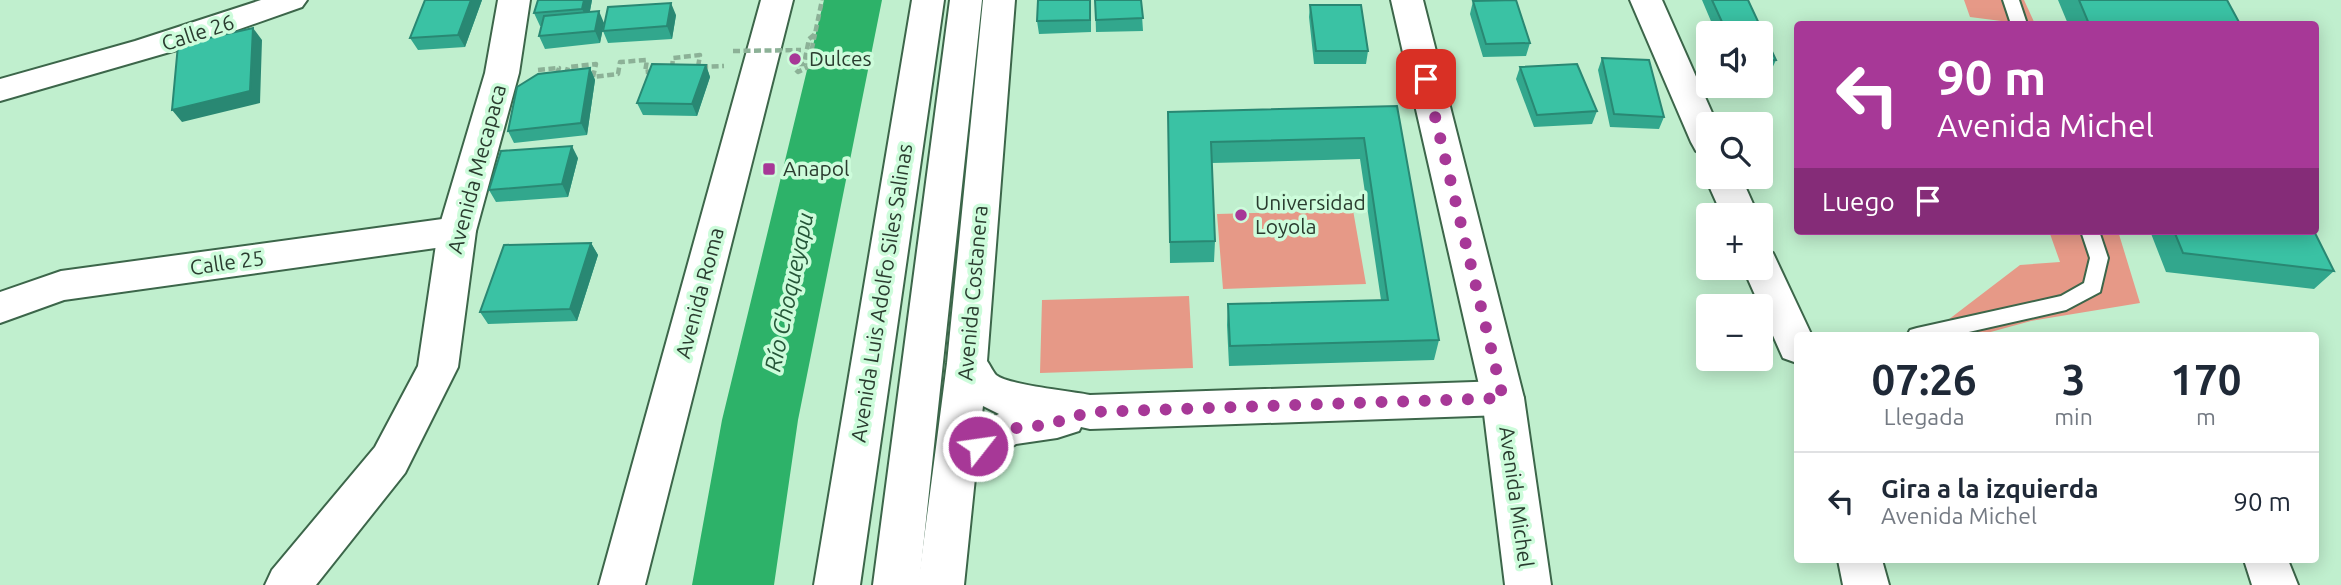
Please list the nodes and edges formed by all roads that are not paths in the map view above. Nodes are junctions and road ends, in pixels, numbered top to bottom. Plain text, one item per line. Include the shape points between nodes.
1 (291, 0) edge
2 (514, 0) edge
3 (777, 0) edge
4 (928, 0) edge
5 (966, 0) edge
6 (999, 0) edge
7 (1407, 0) edge
8 (1646, 0) edge
9 (2011, 0) edge
10 (2018, 21) edge
11 (0, 90) edge
12 (1696, 115) edge
13 (457, 231) junction
14 (2091, 235) edge
15 (1767, 280) edge
16 (0, 308) edge
17 (1935, 332) edge
18 (1794, 340) edge
19 (967, 363) junction
20 (1503, 398) junction
21 (1090, 412) junction
22 (954, 471) junction
23 (1861, 563) edge
24 (2267, 563) edge
25 (288, 585) edge
26 (622, 585) edge
27 (837, 585) edge
28 (896, 585) edge
29 (941, 585) edge
30 (1528, 585) edge
31 (1866, 585) edge
32 (2275, 585) edge

1 - 11 street, Calle 26 via 144,51
2 - 13 street, Avenida Mecapaca via 502,73
3 - 26 street, Avenida Roma
4 - 27 street, Avenida Luis Adolfo Siles Salinas
5 - 28 street, Avenida Luis Adolfo Siles Salinas
6 - 19 street, Avenida Costanera
7 - 20 street, Avenida Michel
8 - 12 street
9 - 10 lane
13 - 16 street, Calle 25 via 61,286
13 - 25 street, Avenida Mecapaca via 438,368 390,460
14 - 17 lane via 2099,258 2093,286 2066,302
15 - 18 street
19 - 21 street via 982,387 1010,401
19 - 22 street, Avenida Costanera
20 - 21 street
20 - 30 street, Avenida Michel
21 - 22 street via 1046,425 1007,429 978,446
22 - 29 street, Avenida Costanera
23 - 31 street
24 - 32 street

